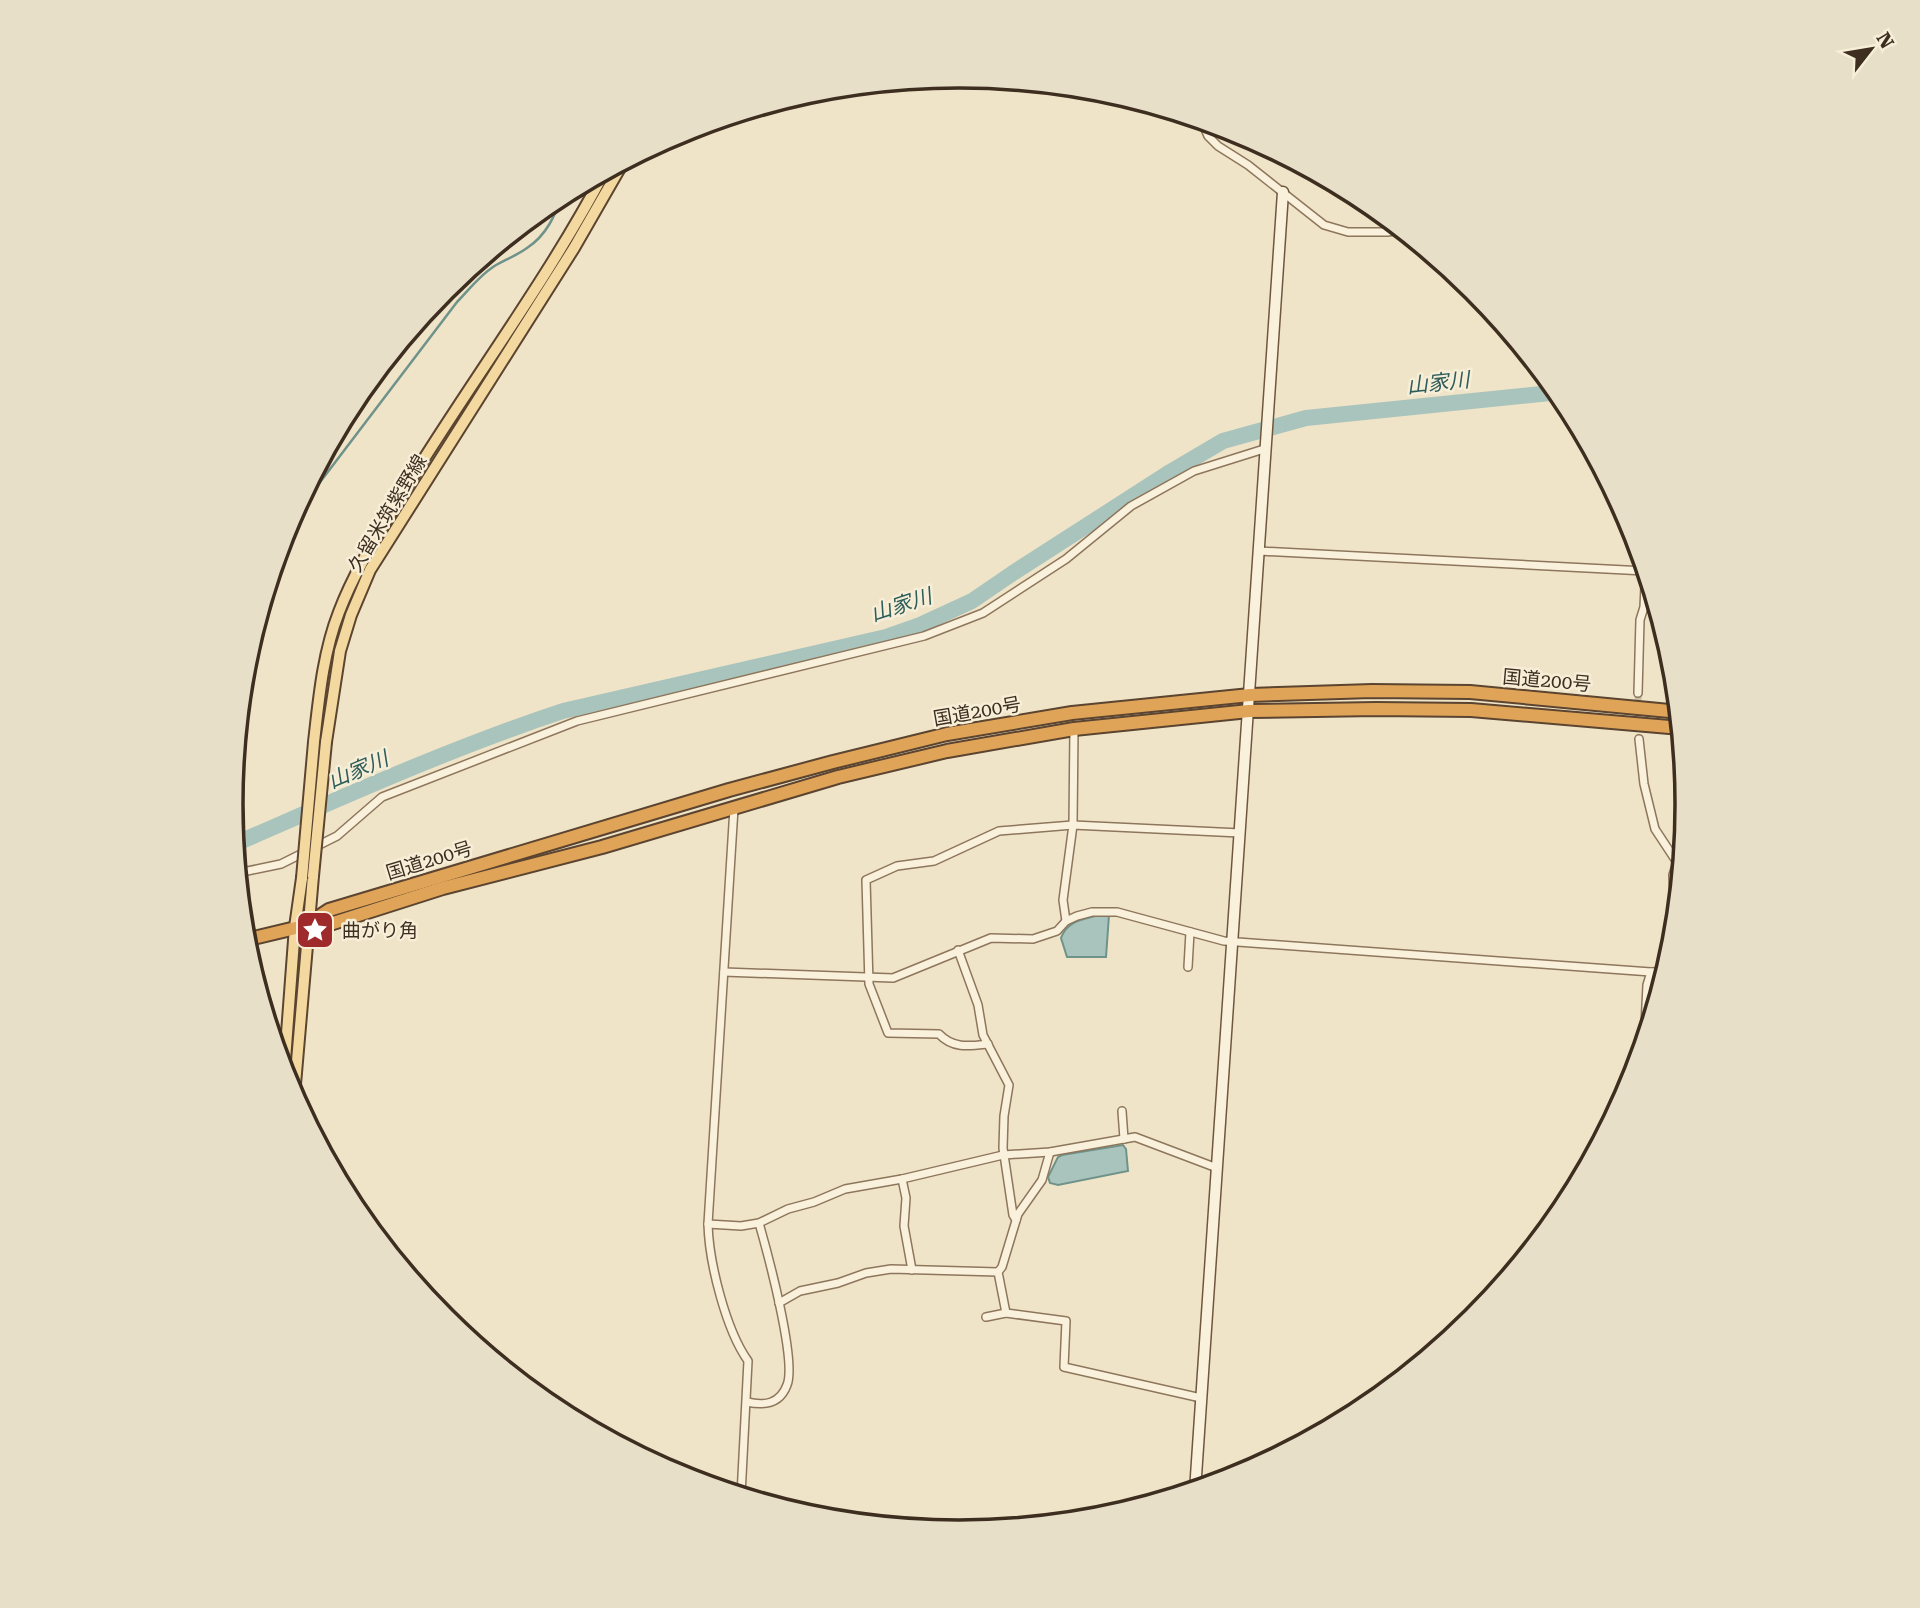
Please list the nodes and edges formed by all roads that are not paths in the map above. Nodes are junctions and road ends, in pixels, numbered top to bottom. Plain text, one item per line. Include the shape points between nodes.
1 (1205, 132) edge
2 (616, 176) edge
3 (596, 187) edge
4 (1283, 192) junction
5 (1389, 231) edge
6 (1264, 449) junction
7 (1259, 551) junction
8 (1636, 569) edge
9 (1644, 594) edge
10 (1638, 693) tunnel mouth
11 (1250, 695) junction
12 (1248, 711) junction
13 (1670, 711) edge
14 (1672, 727) edge
15 (1074, 729) junction
16 (1639, 739) tunnel mouth
17 (734, 806) junction
18 (1073, 825) junction
19 (1240, 834) junction
20 (1674, 858) edge
21 (247, 871) edge
22 (307, 877) junction
23 (1066, 921) junction
24 (301, 926) junction
25 (1190, 932) junction
26 (256, 937) edge
27 (1233, 942) junction
28 (958, 950) junction
29 (1188, 967) dead end
30 (724, 972) junction
31 (1651, 972) junction
32 (1656, 972) edge
33 (868, 978) junction
34 (1646, 1009) edge
35 (988, 1044) junction
36 (287, 1048) edge
37 (295, 1070) edge
38 (1122, 1111) dead end
39 (1124, 1139) junction
40 (1050, 1152) junction
41 (1003, 1155) junction
42 (1217, 1168) junction
43 (902, 1179) junction
44 (1016, 1220) junction
45 (708, 1223) junction
46 (759, 1223) junction
47 (912, 1270) junction
48 (998, 1272) junction
49 (779, 1303) junction
50 (1006, 1313) junction
51 (986, 1317) dead end
52 (1201, 1398) junction
53 (747, 1402) junction
54 (1196, 1480) edge
55 (742, 1486) edge

1 - 4 street via 1218,146
2 - 22 main road, 久留米筑紫野線, bridge via 370,570 340,651
3 - 22 main road, 久留米筑紫野線, bridge via 429,451 360,565 338,613 320,689
4 - 5 street via 1324,225 1359,232
4 - 6 street
6 - 7 street
6 - 21 street via 1194,471 1131,506 1066,559 983,613 924,636 577,721 382,797 337,836 281,864
7 - 8 street
7 - 11 street
9 - 10 street
11 - 12 street
11 - 13 highway, 国道200号 via 1470,692
11 - 24 highway, 国道200号 via 1072,713 947,734 729,790 329,910
12 - 14 highway, 国道200号 via 1471,710
12 - 15 highway, 国道200号
12 - 19 street
15 - 17 highway, 国道200号 via 947,751
15 - 18 street
16 - 20 street via 1649,811
17 - 24 highway, 国道200号 via 327,925
17 - 30 street
18 - 19 street
18 - 23 street via 1063,900
18 - 33 street via 999,831 934,861 897,866 866,880
19 - 27 street
22 - 24 main road, 久留米筑紫野線
23 - 25 street via 1092,912 1117,912
23 - 28 street via 1050,934 1033,939 991,938
24 - 26 highway, 国道200号
24 - 36 main road, 久留米筑紫野線
24 - 37 main road, 久留米筑紫野線
25 - 27 street
25 - 29 street
27 - 31 street
27 - 42 street
28 - 33 street via 893,978
28 - 35 street
30 - 33 street
30 - 45 street
31 - 32 street
31 - 34 street
33 - 35 street via 888,1033 939,1034 945,1041 965,1047
35 - 41 street via 1009,1085
38 - 39 street
39 - 40 street
39 - 42 street via 1135,1137
40 - 41 street
40 - 44 street via 1042,1180
41 - 43 street
41 - 44 street
42 - 52 street
43 - 46 street via 845,1189
43 - 47 street
44 - 48 street
45 - 46 street
45 - 53 street via 712,1263 736,1345 748,1361
46 - 49 street
47 - 48 street
47 - 49 street via 866,1273 800,1292
48 - 50 street
49 - 53 street via 790,1372 787,1385 770,1404
50 - 51 street
50 - 52 street via 1066,1321 1064,1367
52 - 54 street
53 - 55 street

